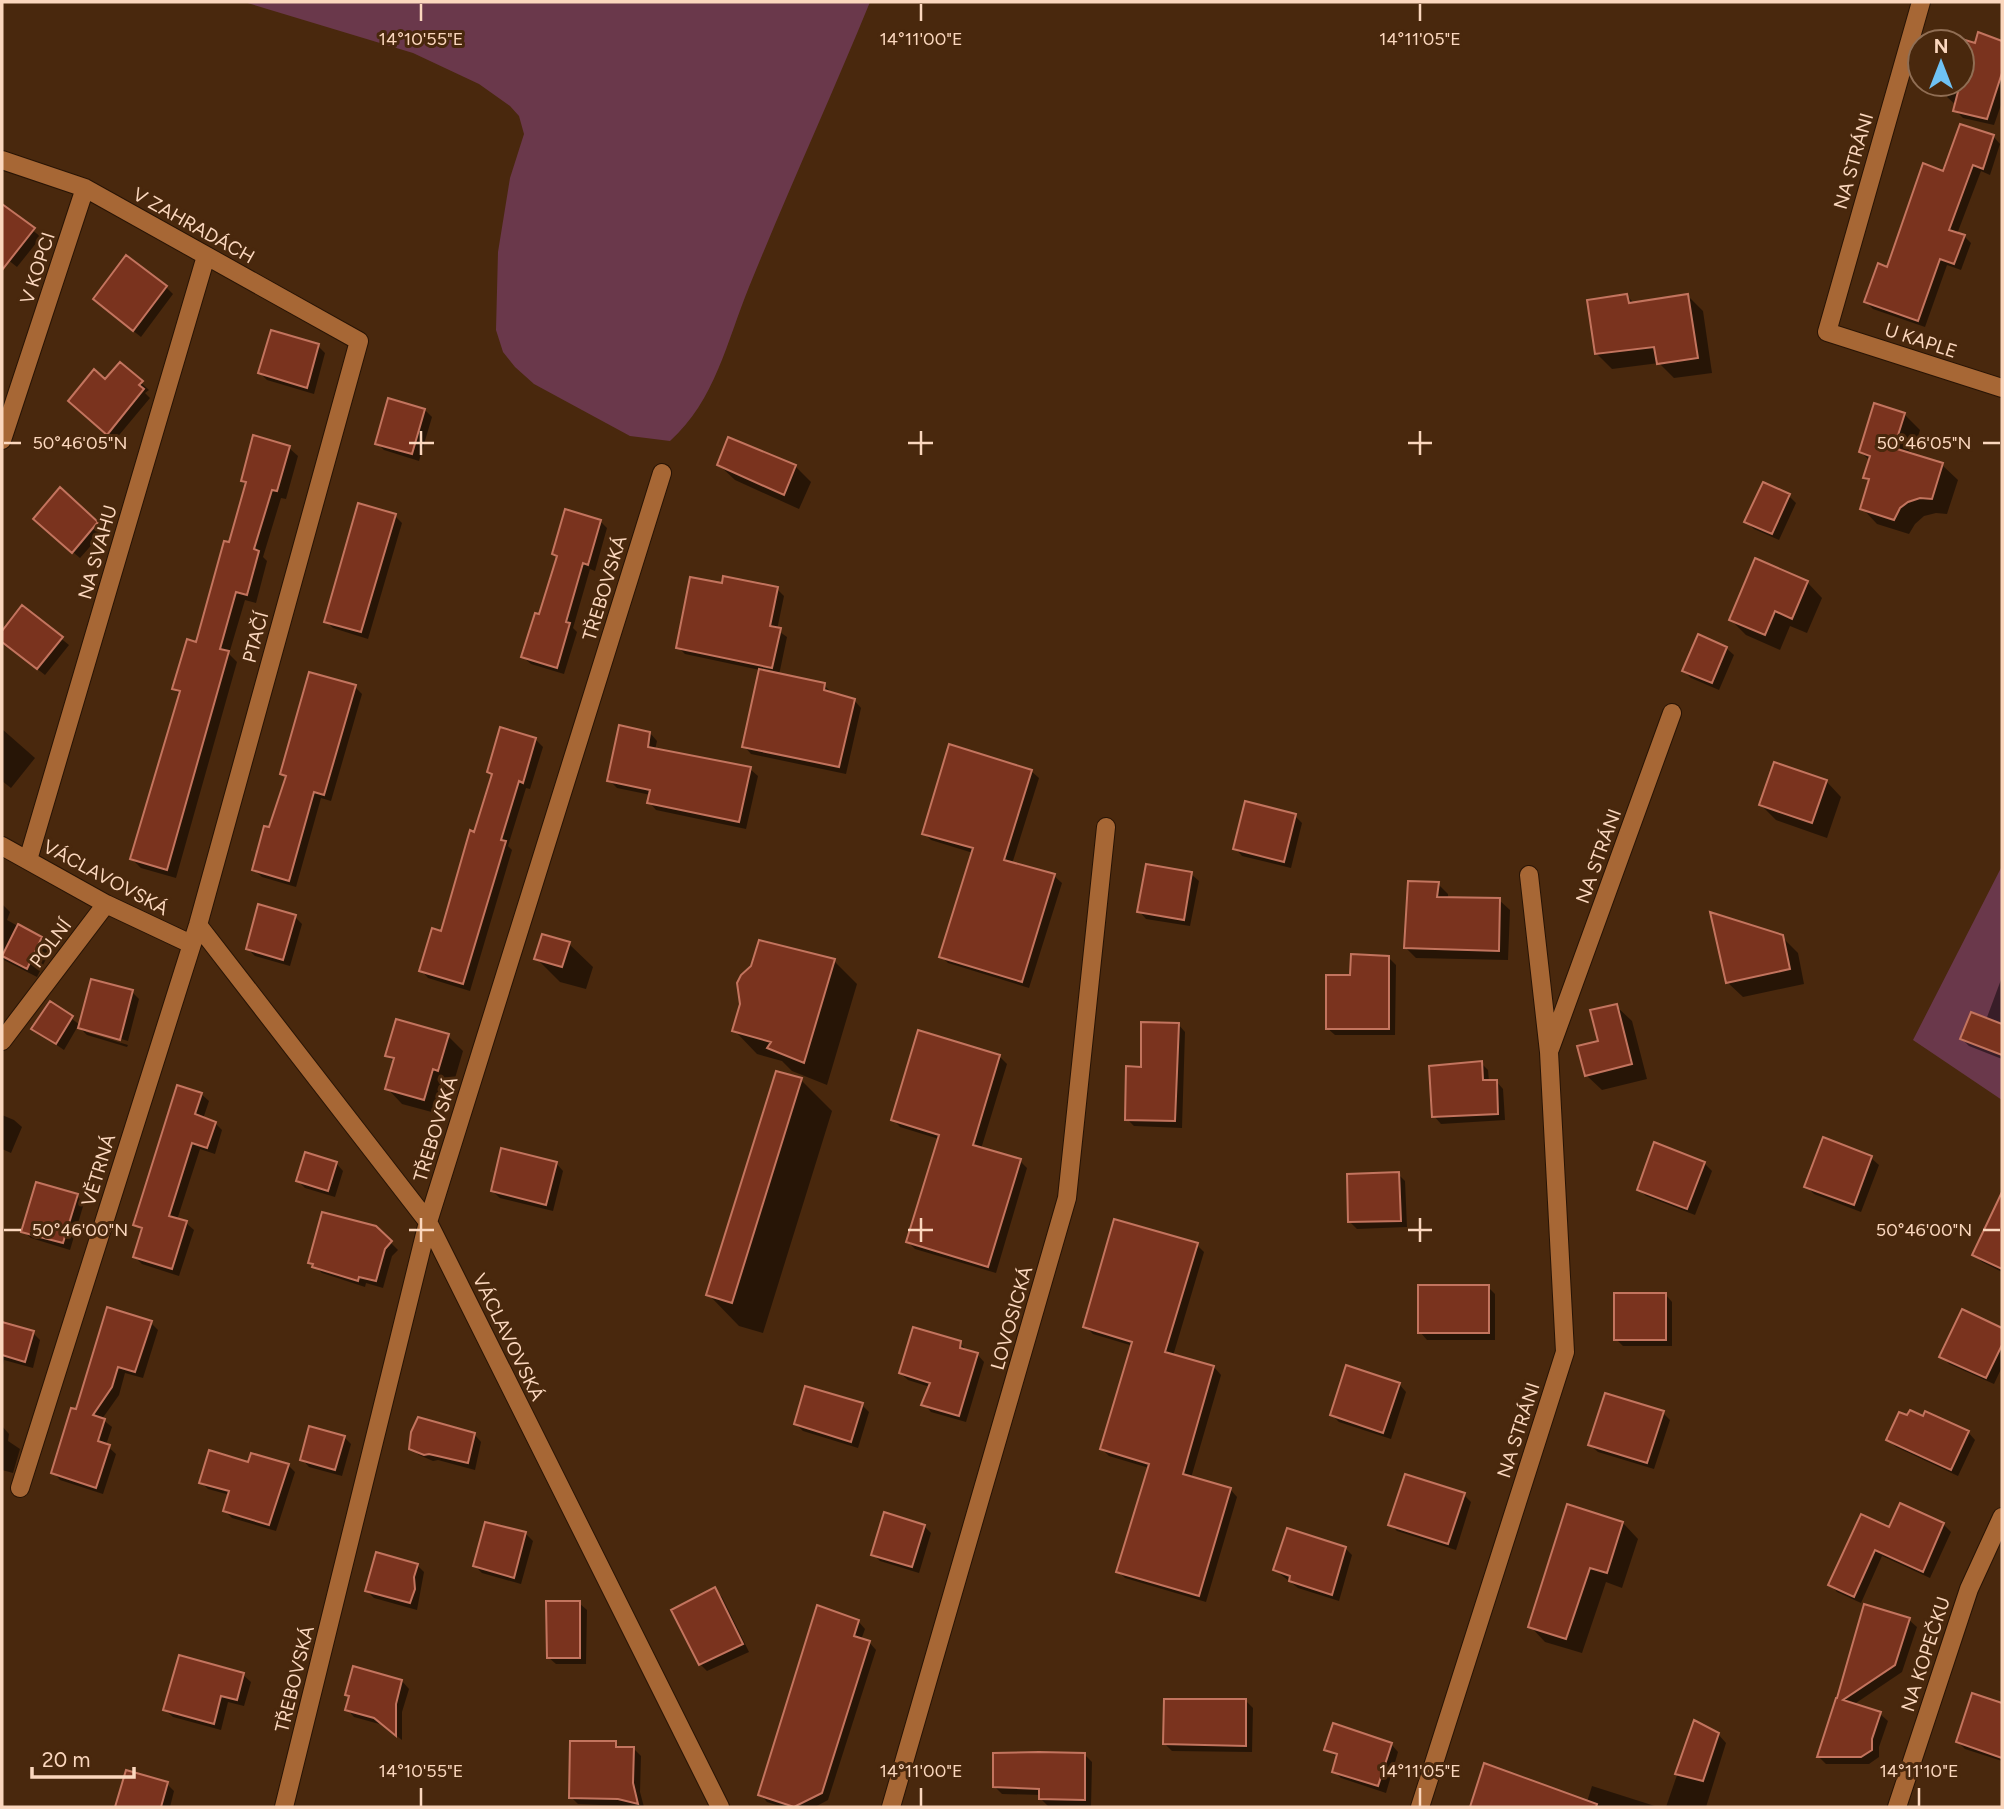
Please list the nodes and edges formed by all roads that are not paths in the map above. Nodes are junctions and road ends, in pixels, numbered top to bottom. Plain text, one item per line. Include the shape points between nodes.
1 (1921, 2) edge
2 (2, 160) edge
3 (85, 188) junction
4 (206, 256) junction
5 (1826, 332) joint
6 (359, 341) joint
7 (2002, 388) edge
8 (2, 440) edge
9 (662, 473) dead end
10 (1672, 713) dead end
11 (1106, 827) dead end
12 (2, 846) edge
13 (28, 860) junction
14 (1529, 875) dead end
15 (106, 904) junction
16 (198, 925) junction
17 (191, 944) junction
18 (2, 1041) edge
19 (1549, 1052) junction
20 (428, 1222) junction
21 (20, 1488) dead end
22 (2002, 1517) edge
23 (284, 1807) edge
24 (720, 1807) edge
25 (891, 1807) edge
26 (1420, 1807) edge
27 (1897, 1807) edge

1 - 5 street, NA STRÁNI
2 - 3 street, V ZAHRADÁCH
3 - 4 street, V ZAHRADÁCH
3 - 8 street, V KOPCI
4 - 6 street, V ZAHRADÁCH
4 - 13 street, NA SVAHU
5 - 7 street, U KAPLE
6 - 16 street, PTAČÍ
9 - 20 street, TŘEBOVSKÁ
10 - 19 street, NA STRÁNI
11 - 25 street, LOVOSICKÁ via 1067,1198
12 - 13 street, VÁCLAVOVSKÁ
13 - 15 street, VÁCLAVOVSKÁ
14 - 19 street, NA STRÁNI
15 - 17 street, VÁCLAVOVSKÁ
15 - 18 street, POLNÍ
16 - 17 street, PTAČÍ
16 - 20 street, VÁCLAVOVSKÁ
17 - 21 street, VĚTRNÁ
19 - 26 street, NA STRÁNI via 1565,1352
20 - 23 street, TŘEBOVSKÁ
20 - 24 street, VÁCLAVOVSKÁ
22 - 27 street, NA KOPEČKU via 1969,1589

